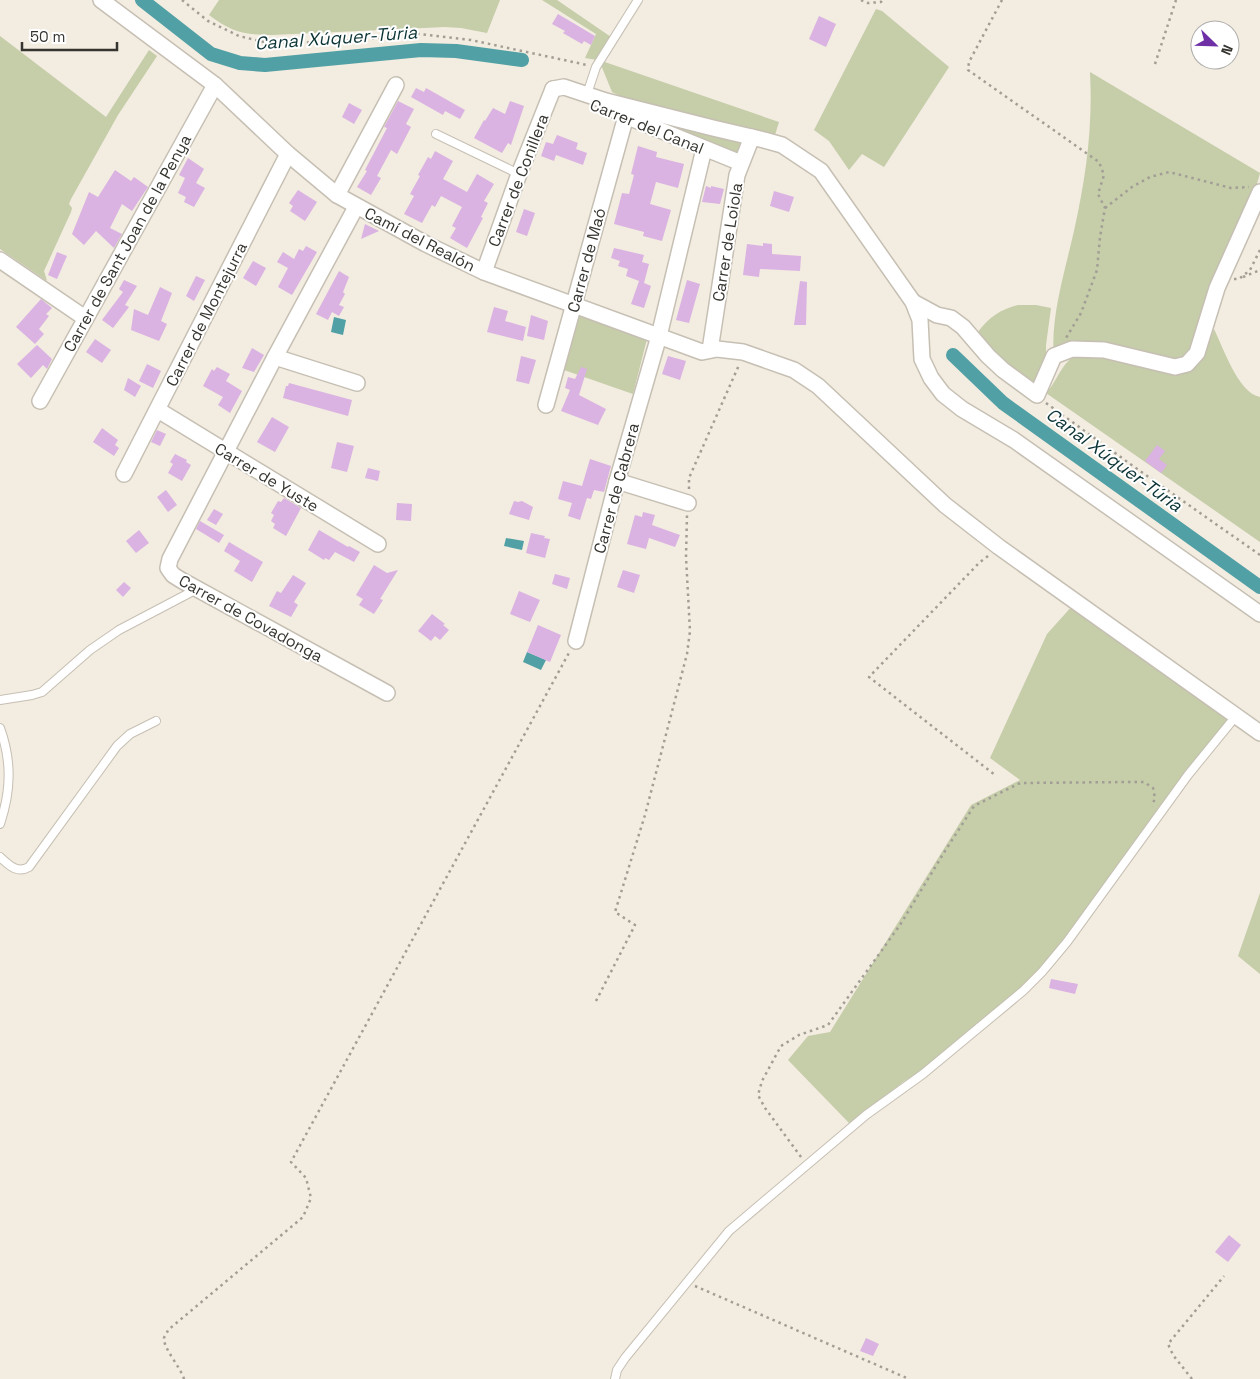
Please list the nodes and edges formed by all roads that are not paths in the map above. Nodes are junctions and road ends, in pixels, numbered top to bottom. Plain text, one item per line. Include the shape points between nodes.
1 (101, 0) edge
2 (638, 0) edge
3 (396, 84) dead end
4 (215, 85) junction
5 (553, 89) junction
6 (587, 94) junction
7 (626, 116) junction
8 (436, 134) dead end
9 (752, 137) junction
10 (704, 149) junction
11 (288, 154) junction
12 (741, 163) junction
13 (519, 174) junction
14 (1256, 190) edge
15 (337, 195) junction
16 (356, 206) junction
17 (0, 261) edge
18 (484, 272) junction
19 (913, 302) junction
20 (574, 304) junction
21 (85, 318) junction
22 (659, 336) junction
23 (710, 350) junction
24 (275, 357) junction
25 (357, 383) dead end
26 (40, 402) dead end
27 (546, 405) dead end
28 (158, 410) junction
29 (225, 452) junction
30 (124, 474) dead end
31 (618, 481) junction
32 (688, 503) road end
33 (378, 544) dead end
34 (198, 589) junction
35 (1260, 614) edge
36 (576, 641) road end
37 (386, 693) dead end
38 (0, 700) edge
39 (1236, 716) junction
40 (156, 720) dead end
41 (0, 728) edge
42 (1260, 733) edge
43 (0, 824) edge
44 (0, 857) edge
45 (616, 1379) edge

1 - 4 street, Camí del Realón
2 - 6 lane via 596,67
3 - 15 street
4 - 11 street, Camí del Realón
4 - 21 street, Carrer de Sant Joan de la Penya
5 - 6 street via 564,87
5 - 7 street, Carrer del Canal
5 - 13 street, Carrer de Conillera
6 - 9 street
7 - 10 street, Carrer del Canal
7 - 20 street, Carrer de Maó
8 - 13 lane
9 - 12 street, Carrer de Loiola
9 - 19 street via 782,145 822,172
10 - 12 street, Carrer del Canal
10 - 22 street, Carrer de Cabrera
11 - 15 street, Camí del Realón
11 - 28 street, Carrer de Montejurra
12 - 23 street, Carrer de Loiola
13 - 18 street, Carrer de Conillera
14 - 19 street via 1196,353 1187,364 1175,368 1104,350 1072,349 1054,356 1038,395 1003,370 951,318 937,315
15 - 16 street, Camí del Realón
16 - 18 street, Camí del Realón
16 - 24 street, Carrer de Covadonga
17 - 21 street
18 - 20 street, Camí del Realón
19 - 35 street via 920,320 922,359 943,394 1014,440
20 - 22 street, Camí del Realón
20 - 27 street, Carrer de Maó
21 - 26 street, Carrer de Sant Joan de la Penya
22 - 23 street, Camí del Realón via 702,352
22 - 31 street, Carrer de Cabrera
23 - 39 street, Camí del Realón via 743,352 794,370 818,386 945,505
24 - 25 street
24 - 29 street, Carrer de Covadonga
28 - 29 street, Carrer de Yuste
28 - 30 street, Carrer de Montejurra
29 - 33 street, Carrer de Yuste
29 - 34 street, Carrer de Covadonga via 168,568 173,575
31 - 32 street
31 - 36 street, Carrer de Cabrera
34 - 37 street, Carrer de Covadonga
34 - 38 lane via 119,630 90,650 42,692
39 - 42 street, Camí del Realón
39 - 45 lane via 1155,818 1042,972 923,1074 866,1114 729,1231 625,1358 617,1370
40 - 44 lane via 130,734 117,746 29,867 17,870
41 - 43 lane via 6,744 9,773

